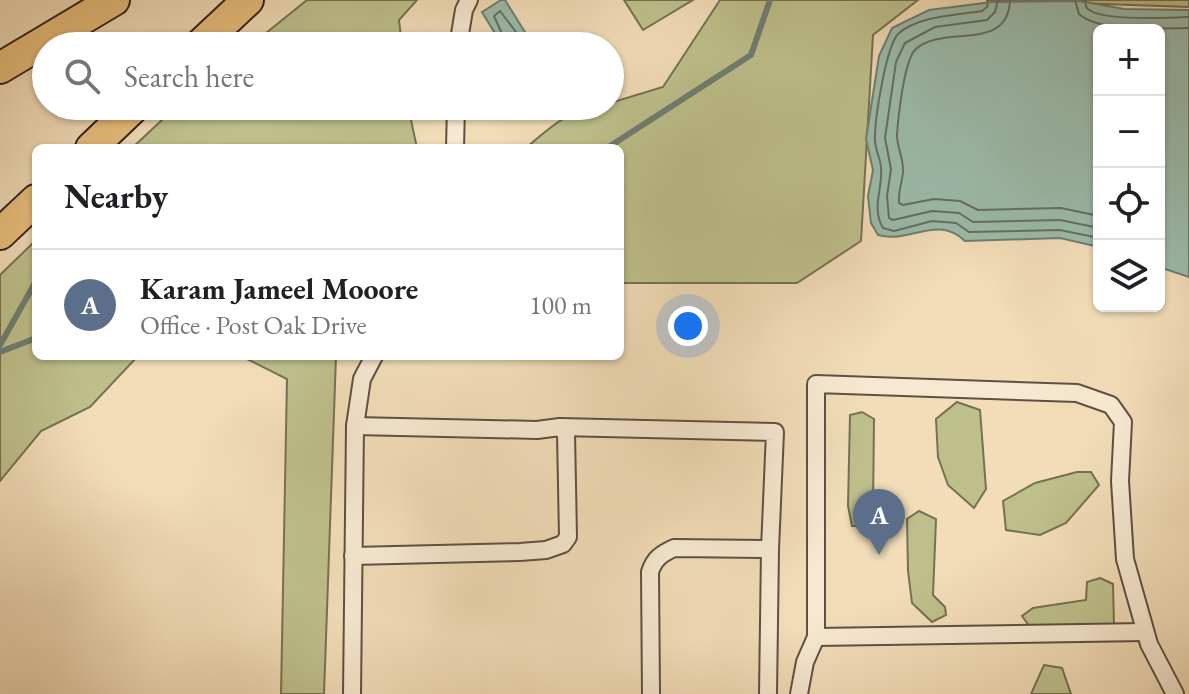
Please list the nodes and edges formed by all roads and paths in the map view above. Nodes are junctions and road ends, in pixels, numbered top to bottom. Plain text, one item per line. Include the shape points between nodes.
1 (114, 0) edge
2 (248, 0) edge
3 (469, 0) edge
4 (60, 32) edge
5 (214, 32) edge
6 (460, 32) edge
7 (32, 49) edge
8 (0, 68) edge
9 (120, 120) edge
10 (456, 120) edge
11 (95, 144) edge
12 (455, 144) edge
13 (32, 204) edge
14 (0, 234) edge
15 (372, 360) edge
16 (355, 426) junction
17 (560, 427) junction
18 (770, 549) junction
19 (353, 556) junction
20 (1145, 632) junction
21 (816, 637) junction
22 (352, 694) edge
23 (651, 694) edge
24 (768, 694) edge
25 (799, 694) edge
26 (1175, 694) edge

1 - 4 highway
2 - 5 highway
3 - 6 street
7 - 8 highway
9 - 11 highway
10 - 12 street
13 - 14 highway
15 - 16 street via 362,379
16 - 17 street
16 - 19 street
17 - 18 street via 775,432
17 - 19 street via 566,433 568,537 563,544 520,552
18 - 23 street via 674,548 653,562
18 - 24 street
19 - 22 street
20 - 21 street
20 - 21 street via 1125,559 1123,422 1111,405 1077,393 816,384
20 - 26 street
21 - 25 street

